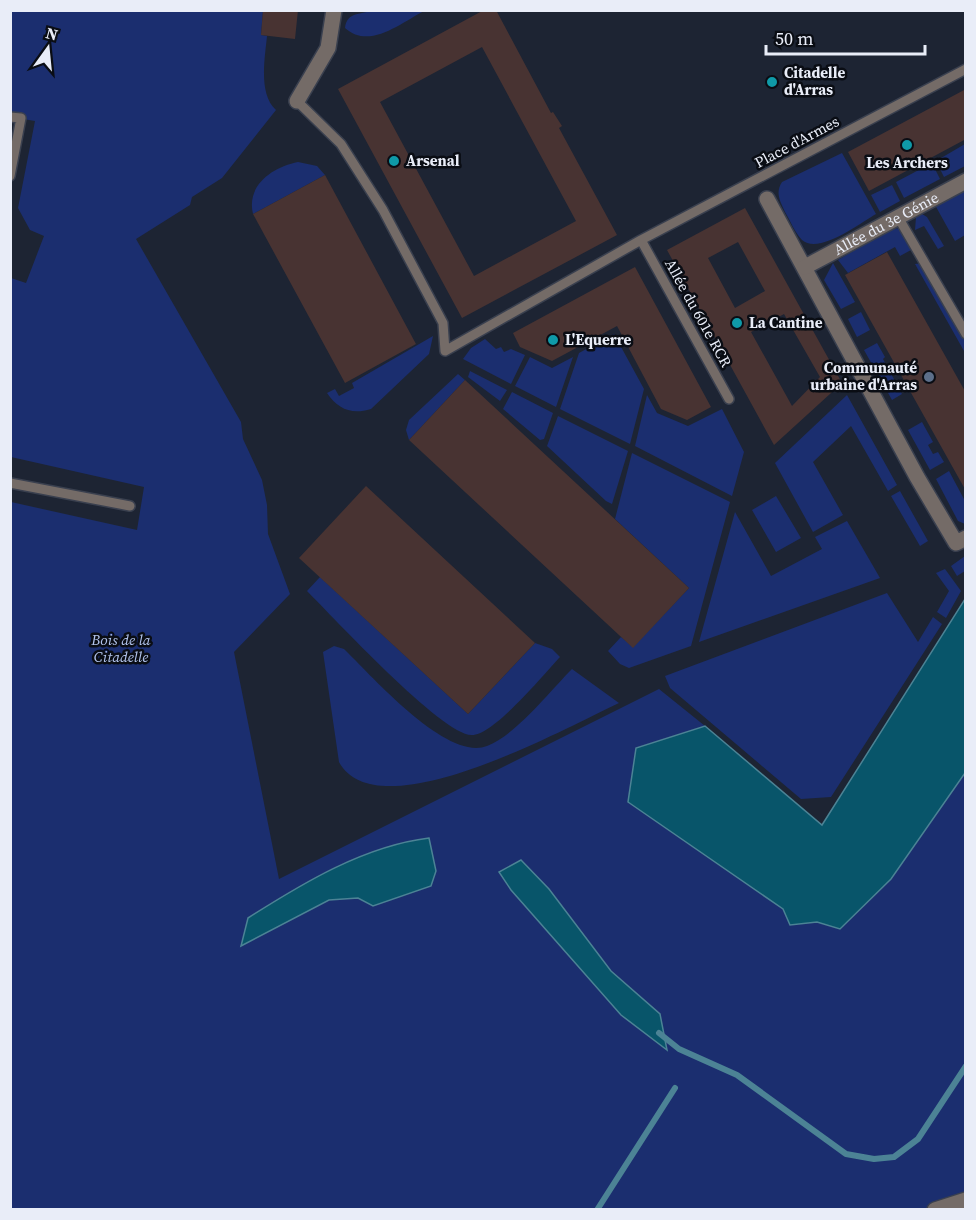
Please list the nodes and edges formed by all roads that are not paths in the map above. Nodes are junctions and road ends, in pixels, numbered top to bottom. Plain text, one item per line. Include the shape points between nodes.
1 (334, 10) edge
2 (966, 69) edge
3 (297, 101) joint
4 (10, 117) edge
5 (10, 176) edge
6 (757, 181) junction
7 (966, 181) edge
8 (767, 199) joint
9 (898, 217) junction
10 (641, 240) junction
11 (805, 267) junction
12 (966, 334) edge
13 (729, 399) dead end
14 (10, 483) edge
15 (130, 506) dead end
16 (961, 541) edge
17 (966, 1200) edge
18 (934, 1209) edge

1 - 3 street via 328,48
2 - 6 lane, Place d'Armes
3 - 10 lane, Place d'Armes via 341,144 383,210 443,323 445,351
4 - 5 lane via 21,118
6 - 8 lane
6 - 10 lane, Place d'Armes
7 - 9 street, Allée du 3e Génie
8 - 11 street
9 - 11 street, Allée du 3e Génie
9 - 12 lane
10 - 13 lane, Allée du 601e RCR
11 - 16 street via 917,477
14 - 15 lane
17 - 18 street

